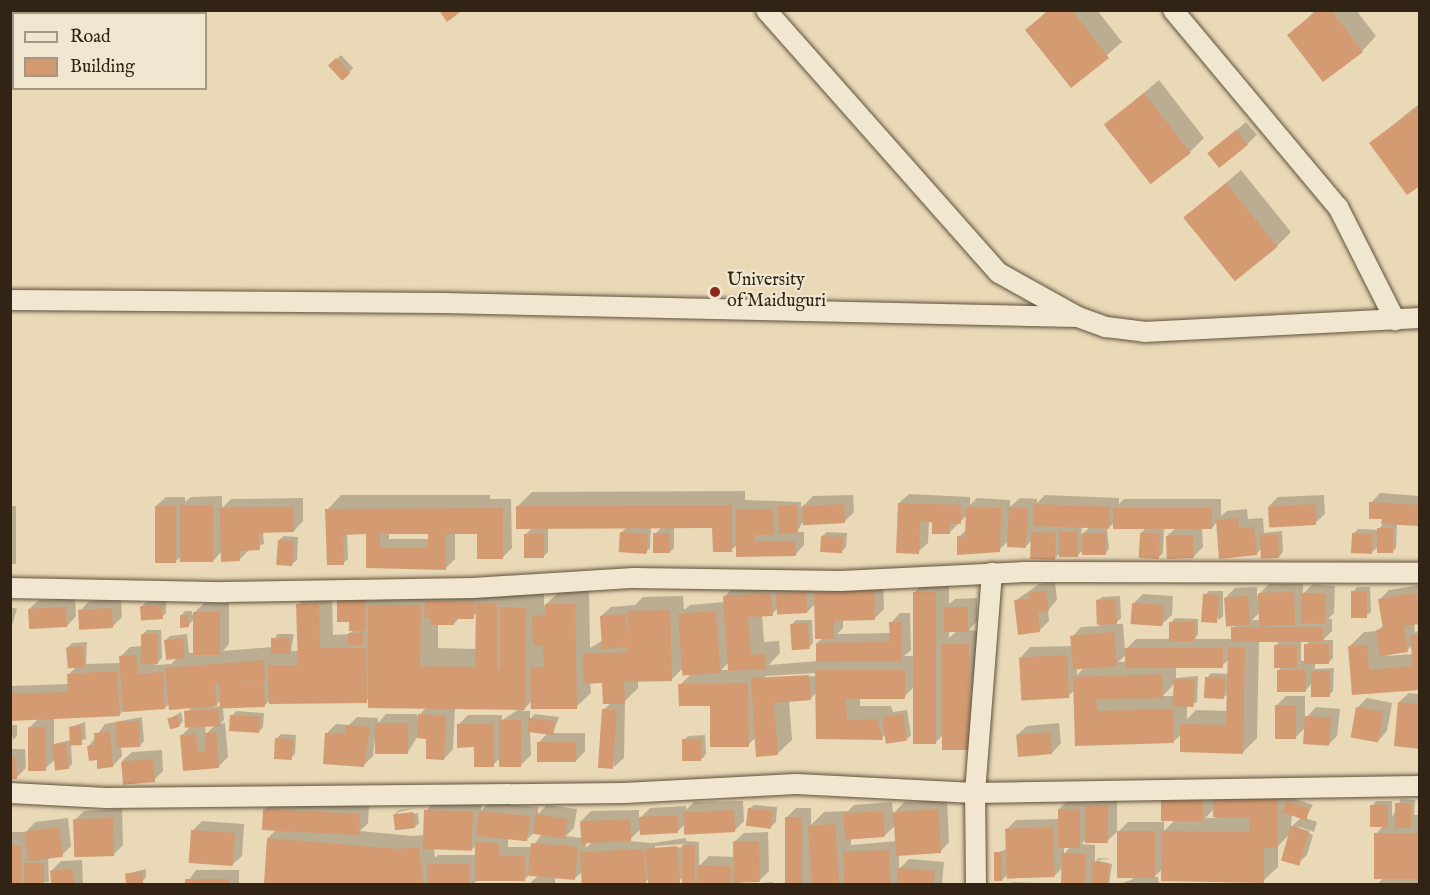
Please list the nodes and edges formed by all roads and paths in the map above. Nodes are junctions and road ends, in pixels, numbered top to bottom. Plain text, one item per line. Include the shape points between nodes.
1 (766, 10) edge
2 (1173, 10) edge
3 (10, 300) edge
4 (1078, 317) junction
5 (1419, 318) edge
6 (1395, 320) junction
7 (992, 573) junction
8 (1419, 573) edge
9 (10, 588) edge
10 (1419, 786) edge
11 (10, 793) edge
12 (975, 793) junction
13 (975, 885) edge

1 - 4 street via 999,273
2 - 6 street via 1338,207
3 - 4 street via 443,303
4 - 6 street via 1106,327 1144,332
5 - 6 street
7 - 8 street
7 - 9 street via 841,581 634,578 473,588 249,592
7 - 12 street
10 - 12 street
11 - 12 street via 106,798 624,794 796,784
12 - 13 street

